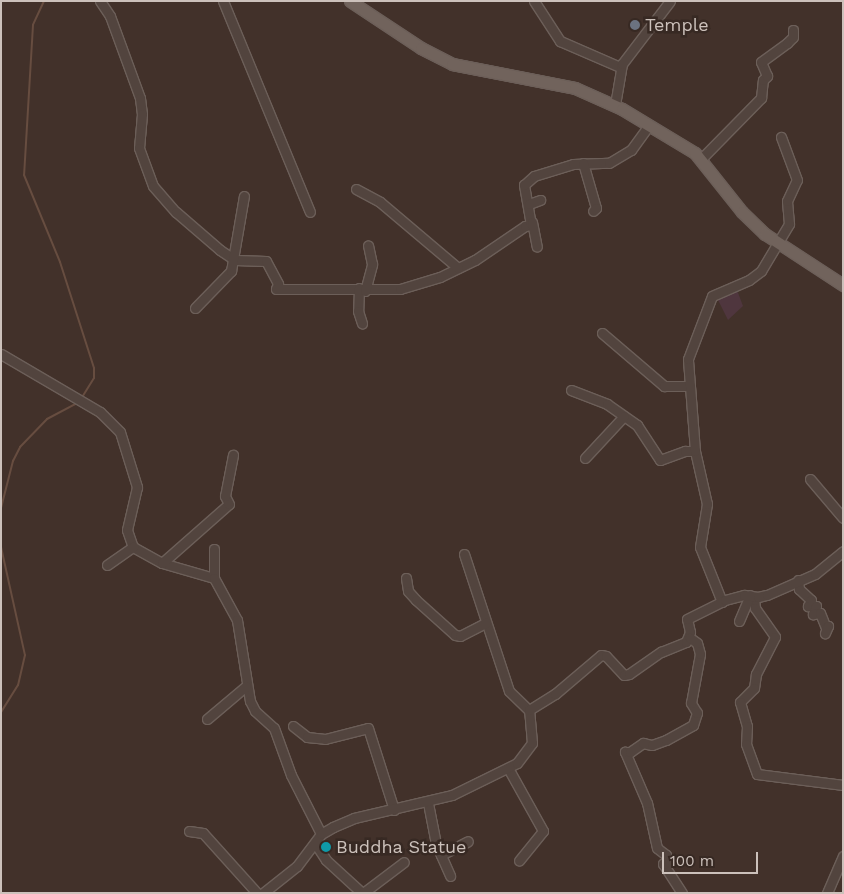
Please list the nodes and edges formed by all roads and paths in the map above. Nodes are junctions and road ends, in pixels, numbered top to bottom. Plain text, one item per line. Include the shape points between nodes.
1 (100, 1) edge
2 (223, 1) edge
3 (350, 1) edge
4 (534, 1) edge
5 (670, 1) edge
6 (793, 30) dead end
7 (620, 68) junction
8 (615, 105) junction
9 (649, 125) junction
10 (781, 137) dead end
11 (701, 159) junction
12 (582, 163) junction
13 (356, 189) dead end
14 (244, 196) dead end
15 (540, 200) dead end
16 (529, 204) junction
17 (593, 210) dead end
18 (310, 212) dead end
19 (532, 222) junction
20 (777, 242) junction
21 (368, 246) dead end
22 (537, 247) dead end
23 (235, 260) junction
24 (458, 268) junction
25 (843, 285) edge
26 (362, 290) junction
27 (195, 308) dead end
28 (362, 324) dead end
29 (602, 333) dead end
30 (1, 354) edge
31 (690, 386) junction
32 (571, 390) dead end
33 (624, 416) junction
34 (695, 451) junction
35 (233, 455) dead end
36 (586, 458) dead end
37 (810, 479) dead end
38 (843, 518) edge
39 (133, 547) junction
40 (214, 549) dead end
41 (843, 551) edge
42 (464, 554) dead end
43 (162, 563) junction
44 (107, 565) dead end
45 (214, 578) junction
46 (406, 578) dead end
47 (798, 580) junction
48 (752, 596) junction
49 (722, 602) junction
50 (739, 621) dead end
51 (486, 623) junction
52 (825, 633) dead end
53 (690, 638) junction
54 (246, 686) junction
55 (528, 710) junction
56 (206, 719) dead end
57 (293, 726) dead end
58 (508, 768) junction
59 (843, 785) edge
60 (428, 802) junction
61 (394, 810) junction
62 (189, 831) dead end
63 (321, 834) junction
64 (468, 841) dead end
65 (315, 843) junction
66 (441, 855) junction
67 (843, 856) edge
68 (519, 860) dead end
69 (404, 862) dead end
70 (450, 876) dead end
71 (257, 893) edge
72 (263, 893) edge
73 (363, 893) edge
74 (682, 893) edge
75 (827, 893) edge

1 - 23 street via 110,16 140,98 139,148 154,186 176,212
2 - 18 street
3 - 8 main road via 421,48 452,64 575,88
4 - 7 street via 560,41
5 - 7 street
6 - 11 street via 793,37 787,43 761,62 767,76 763,80 761,98
7 - 8 street
8 - 9 main road
9 - 11 main road
9 - 12 street via 631,150 616,161
10 - 20 street via 797,180 787,201 789,224
11 - 20 main road via 742,212
12 - 16 street via 534,176 524,185
12 - 17 street via 596,208
13 - 24 street via 380,202
14 - 23 street
15 - 16 street
16 - 19 street
19 - 22 street
19 - 24 street
20 - 25 main road
20 - 31 street via 755,276 715,294 709,301 690,349
21 - 26 street via 372,264
23 - 26 street via 266,261 278,284 276,289
23 - 27 street via 231,270
24 - 26 street via 406,287
26 - 28 street via 358,311
29 - 31 street via 664,386
30 - 39 street via 100,412 120,432 137,487 127,530
31 - 34 street
32 - 33 street via 608,404
33 - 34 street via 637,425 660,460
33 - 36 street
34 - 49 street via 707,504 700,547
35 - 43 street via 226,496 229,504
37 - 38 street
39 - 43 street
39 - 44 street
40 - 45 street
41 - 47 street via 815,574
42 - 51 street
43 - 45 street
45 - 54 street via 237,620
46 - 51 street via 408,590 416,600 454,635 460,636
47 - 48 street
47 - 52 street via 799,589 811,600 808,606 816,606 813,614 820,613 826,628 828,626
48 - 49 street
48 - 50 street
48 - 59 street via 755,608 775,637 758,668 754,688 740,702 747,726 746,744 757,774
49 - 53 street via 687,618
51 - 55 street via 509,691
53 - 55 street via 651,658 629,674 624,675 606,656 601,656 555,694
53 - 74 street via 697,643 700,654 691,703 697,713 693,725 666,740 652,745 643,742 625,752 648,803 657,848 669,862 663,864
54 - 56 street
54 - 63 street via 252,706 274,728
55 - 58 street via 532,743 524,756
57 - 61 street via 307,737 325,739 368,728
58 - 60 street via 452,795
58 - 68 street via 543,831
60 - 61 street
60 - 66 street
61 - 63 street via 354,818
62 - 71 street via 203,833
63 - 65 street
64 - 66 street
65 - 72 street via 302,861
65 - 73 street via 326,860
66 - 70 street
67 - 75 street
69 - 73 street

